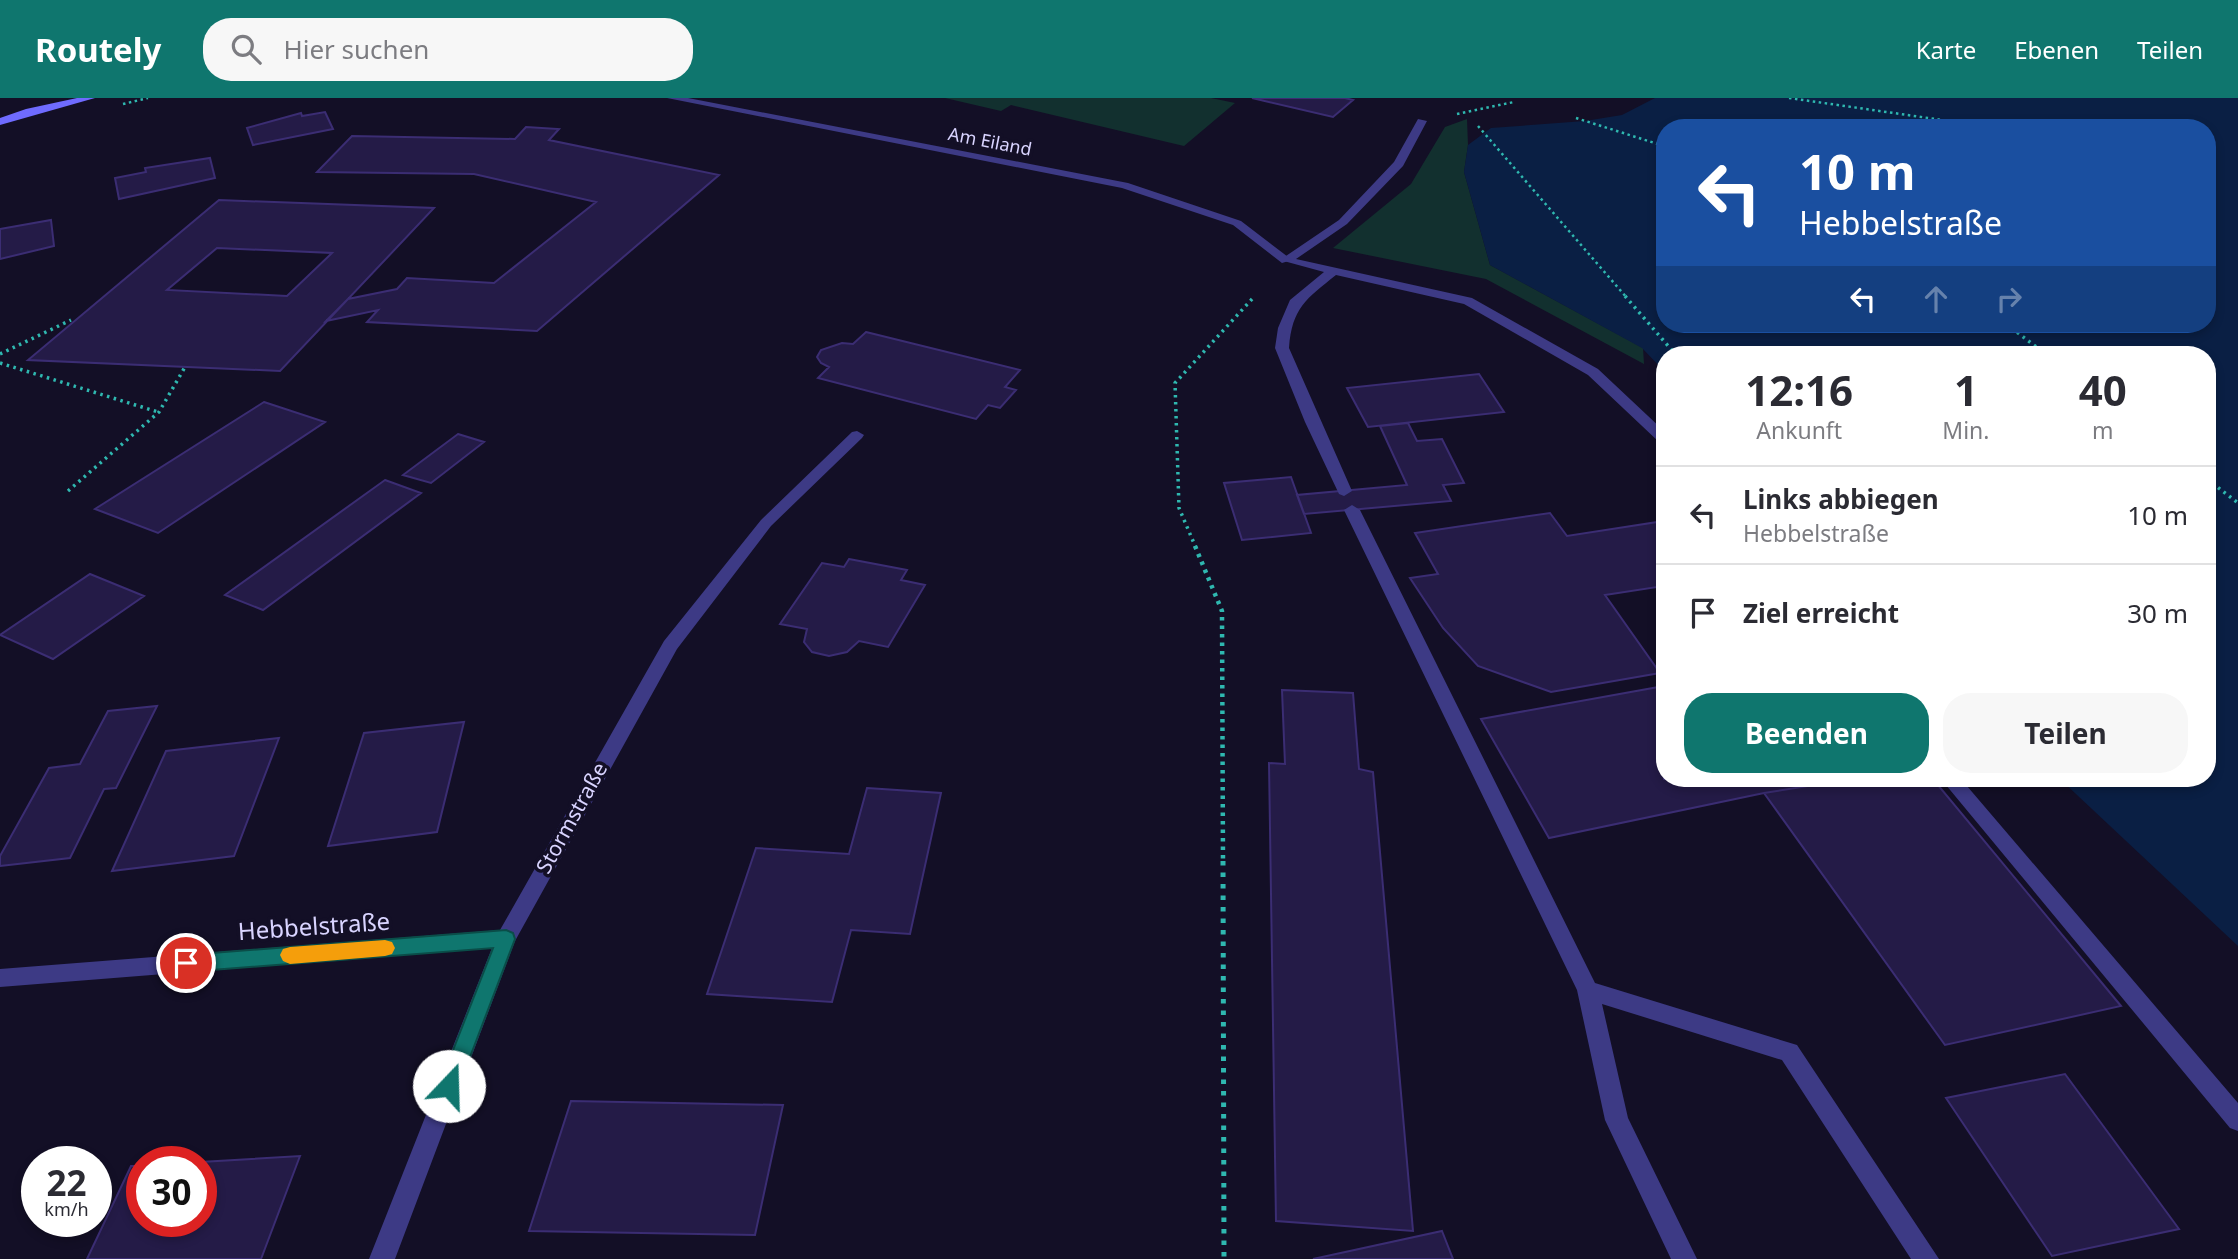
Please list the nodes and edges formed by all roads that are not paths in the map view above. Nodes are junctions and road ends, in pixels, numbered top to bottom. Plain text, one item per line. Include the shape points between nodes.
1 (62, 98) edge
2 (90, 98) edge
3 (673, 98) edge
4 (22, 114) junction
5 (1422, 121) road end
6 (0, 122) edge
7 (1286, 260) junction
8 (1333, 271) junction
9 (1656, 432) edge
10 (857, 435) dead end
11 (1344, 491) dead end
12 (1352, 509) dead end
13 (1957, 787) edge
14 (506, 939) junction
15 (0, 978) edge
16 (1588, 990) junction
17 (2238, 1120) edge
18 (382, 1259) edge
19 (1684, 1259) edge
20 (1926, 1259) edge

1 - 4 main road
2 - 4 main road
3 - 7 street, Am Eiland via 1124,185 1237,223
4 - 6 main road
5 - 7 street via 1399,164 1343,222
7 - 8 street
8 - 9 street via 1468,301 1593,373
8 - 11 street via 1296,300 1284,328 1282,348
10 - 14 street, Stormstraße via 766,523 670,645
12 - 16 street
13 - 17 street
14 - 15 street, Hebbelstraße
14 - 18 street, Stormstraße
16 - 19 street via 1617,1120
16 - 20 street via 1789,1052

